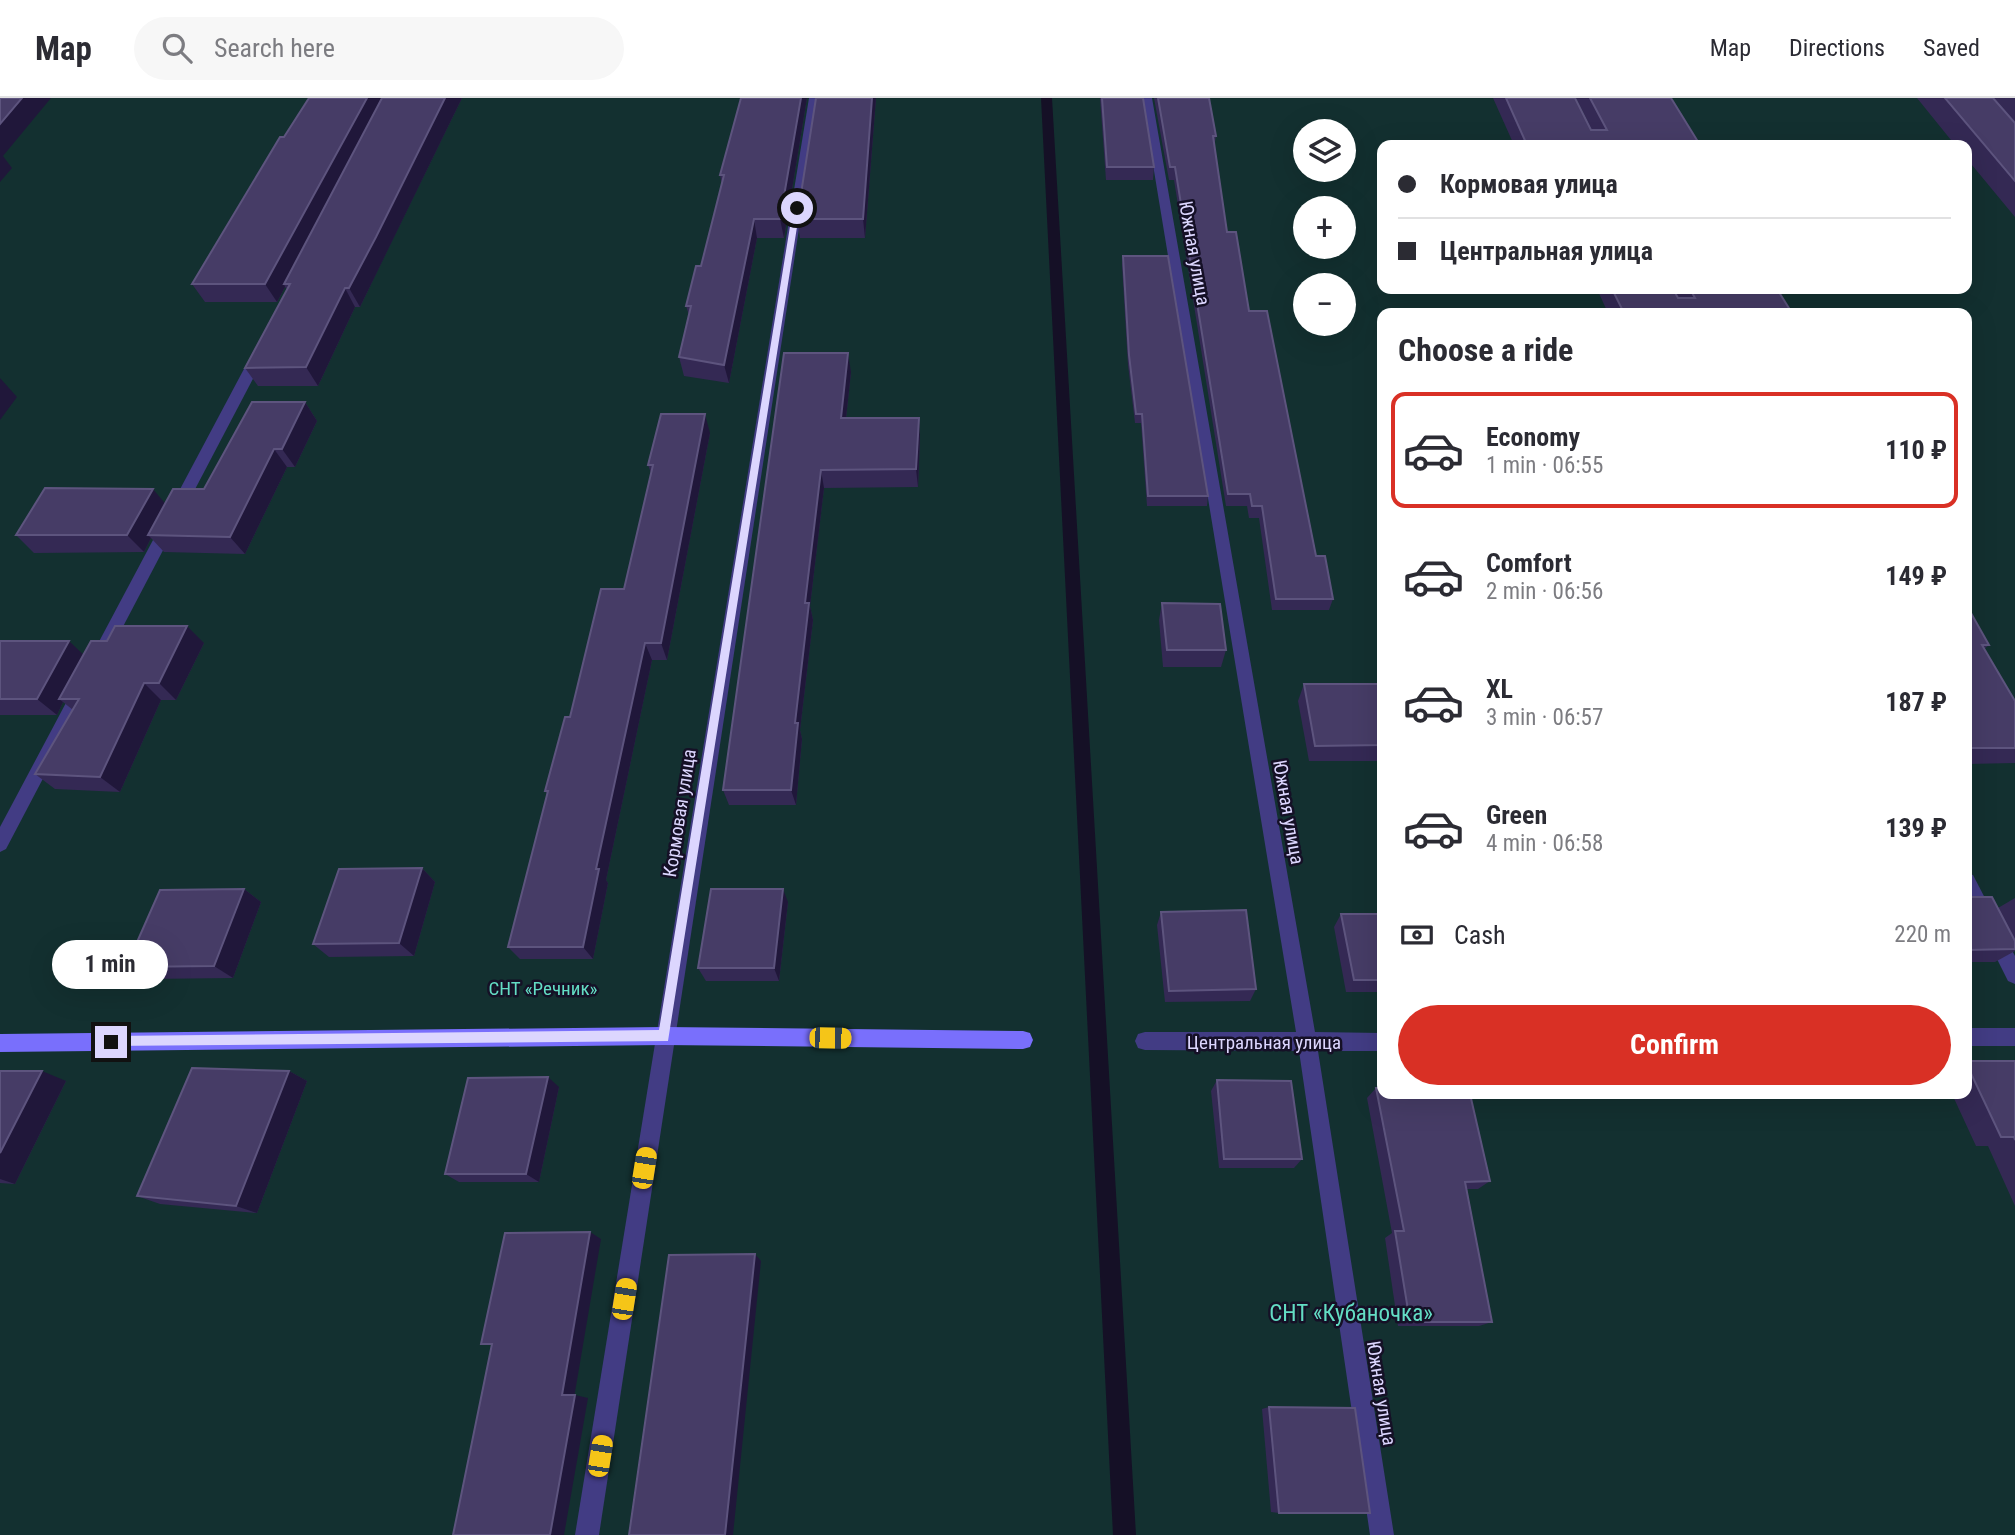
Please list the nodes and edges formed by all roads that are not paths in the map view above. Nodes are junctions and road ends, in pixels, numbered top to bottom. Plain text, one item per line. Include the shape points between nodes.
1 (814, 98) edge
2 (1147, 98) edge
3 (265, 343) edge
4 (0, 844) edge
5 (1972, 891) edge
6 (2015, 975) edge
7 (664, 1037) junction
8 (1972, 1037) edge
9 (2015, 1037) edge
10 (1023, 1040) dead end
11 (1145, 1041) dead end
12 (1307, 1042) junction
13 (1377, 1042) edge
14 (0, 1043) edge
15 (587, 1535) edge
16 (1382, 1535) edge

1 - 7 street, Кормовая улица
2 - 12 street, Южная улица
3 - 4 street
5 - 6 street
7 - 10 street
7 - 14 street
7 - 15 street, Кормовая улица
8 - 9 street
11 - 12 street, Центральная улица
12 - 13 street, Центральная улица
12 - 16 street, Южная улица

